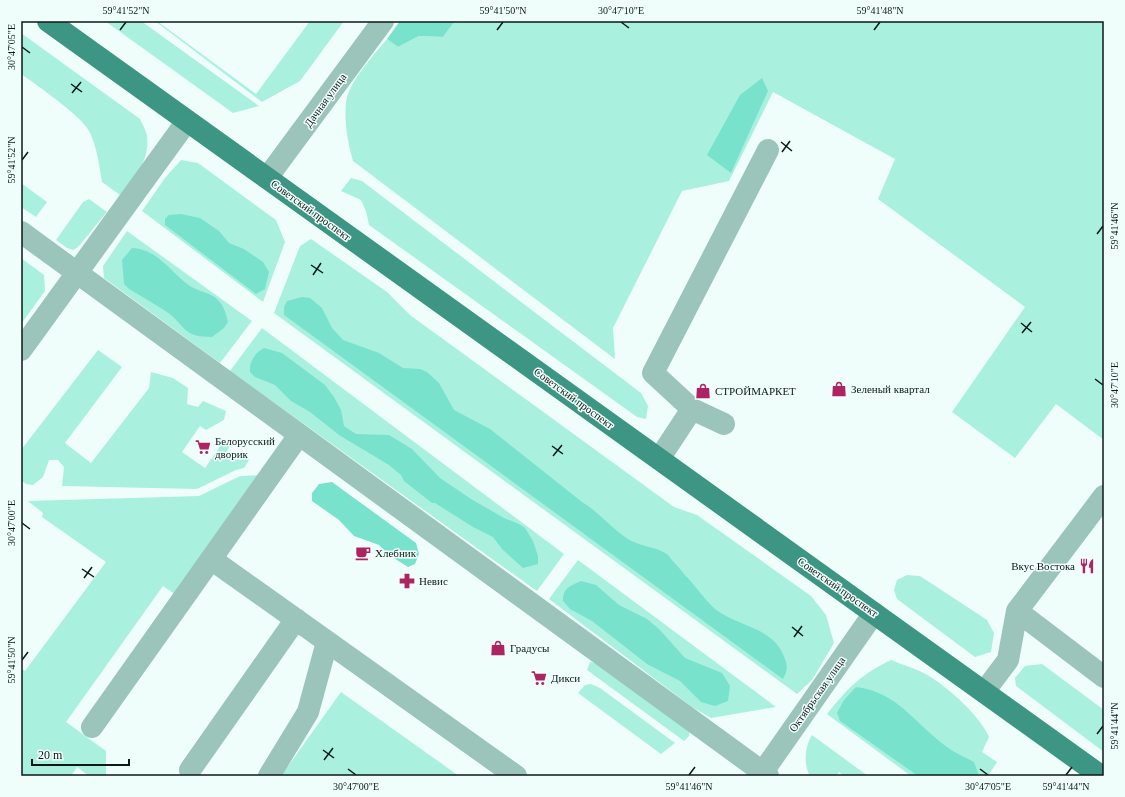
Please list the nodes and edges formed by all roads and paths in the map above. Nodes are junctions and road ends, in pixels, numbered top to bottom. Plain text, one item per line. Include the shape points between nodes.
1 (48, 21) edge
2 (382, 21) edge
3 (187, 121) junction
4 (768, 150) dead end
5 (267, 178) junction
6 (21, 232) edge
7 (78, 273) junction
8 (21, 350) edge
9 (692, 409) junction
10 (724, 424) dead end
11 (300, 435) junction
12 (659, 459) junction
13 (1104, 496) edge
14 (211, 559) junction
15 (1017, 611) junction
16 (874, 613) junction
17 (296, 619) junction
18 (327, 642) junction
19 (1104, 677) edge
20 (984, 692) junction
21 (92, 727) dead end
22 (190, 770) dead end
23 (763, 775) edge
24 (270, 776) edge
25 (516, 776) edge
26 (1101, 776) edge

1 - 3 main road, Советский проспект
2 - 5 street, Дачная улица
3 - 5 main road, Советский проспект
3 - 7 street
4 - 9 street via 653,373
5 - 12 main road, Советский проспект
6 - 7 street
7 - 8 street
7 - 11 street
9 - 10 street
9 - 12 street
11 - 14 street
11 - 23 street
12 - 16 main road, Советский проспект
13 - 15 street
14 - 17 street
14 - 21 street
15 - 19 street
15 - 20 street via 1008,660
16 - 20 main road, Советский проспект
16 - 23 street, Октябрьская улица
17 - 18 street
17 - 22 street
18 - 24 street via 308,712
18 - 25 street
20 - 26 main road, Советский проспект

